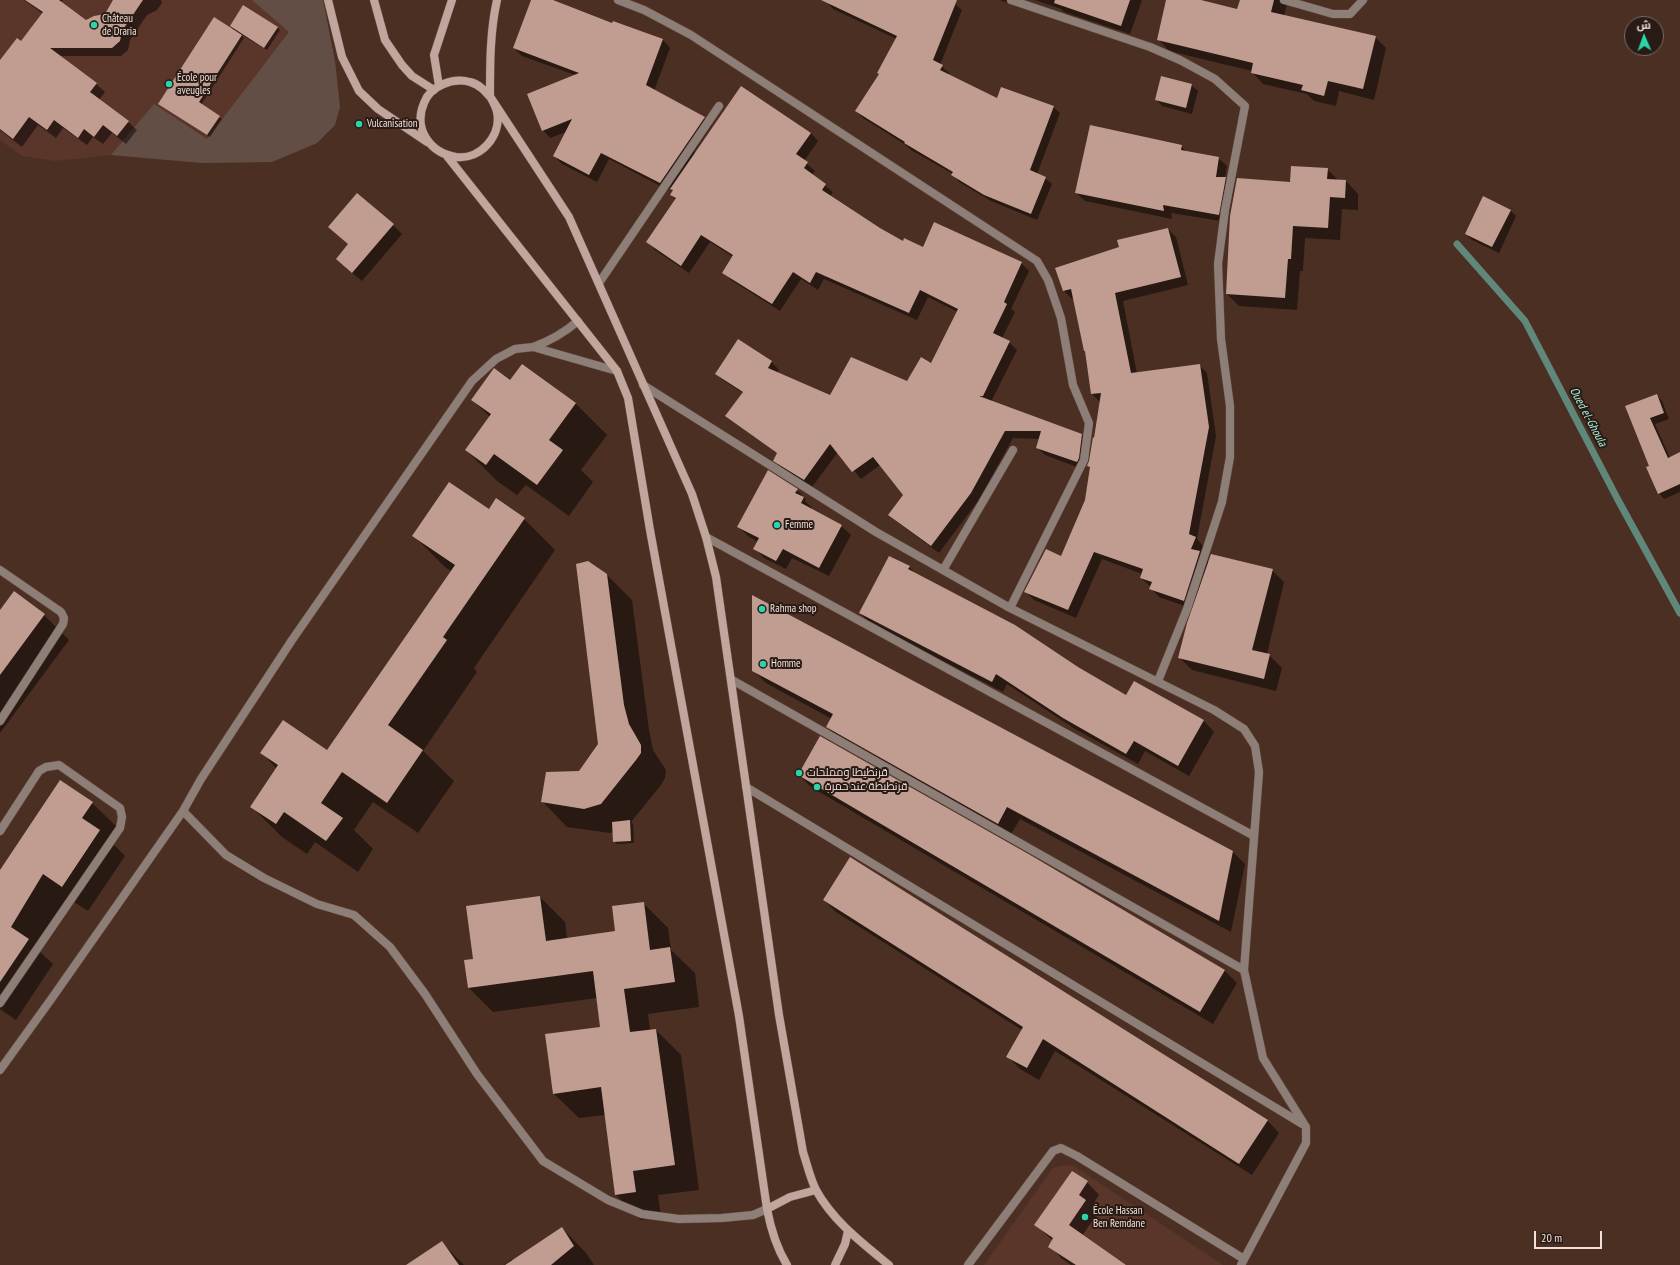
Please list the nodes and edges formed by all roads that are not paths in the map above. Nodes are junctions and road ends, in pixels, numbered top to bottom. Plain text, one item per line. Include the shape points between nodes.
1 (328, 0) edge
2 (374, 0) edge
3 (452, 0) edge
4 (497, 0) edge
5 (618, 0) edge
6 (1011, 0) edge
7 (1284, 0) edge
8 (1363, 0) edge
9 (437, 88) junction
10 (491, 97) junction
11 (719, 106) dead end
12 (429, 143) junction
13 (447, 156) junction
14 (598, 283) junction
15 (578, 321) junction
16 (533, 347) junction
17 (617, 371) junction
18 (643, 385) junction
19 (1013, 450) dead end
20 (706, 537) junction
21 (0, 570) edge
22 (943, 570) junction
23 (1010, 608) junction
24 (732, 680) junction
25 (1158, 681) junction
26 (0, 721) edge
27 (746, 787) junction
28 (183, 811) junction
29 (0, 831) edge
30 (1254, 836) junction
31 (1244, 970) junction
32 (0, 1003) edge
33 (0, 1070) edge
34 (1306, 1127) junction
35 (816, 1190) junction
36 (767, 1209) junction
37 (848, 1231) junction
38 (1242, 1262) edge
39 (787, 1265) edge
40 (835, 1265) edge
41 (889, 1265) edge
42 (968, 1265) edge

1 - 12 street via 342,57 359,91 378,109
2 - 9 street via 385,40 402,65 412,76
3 - 9 street via 434,55
4 - 10 street via 490,65
5 - 23 street via 644,10 691,35 1037,261 1048,280 1061,318 1073,385 1089,422 1084,460
6 - 25 street via 1150,47 1180,60 1215,79 1245,106 1224,210 1218,264 1221,339 1230,406 1230,457 1222,502 1187,609
7 - 8 street via 1333,14 1350,14
9 - 10 street via 449,81 470,82 482,88
9 - 12 street via 424,103 420,121 423,134
10 - 13 street via 497,113 497,126 487,145 481,151 468,156
10 - 14 street via 569,217
11 - 14 street
12 - 13 street
13 - 15 street
14 - 18 street
15 - 16 street via 562,334
15 - 17 street
16 - 17 street
16 - 28 street via 515,349 496,359 472,381 292,640 201,779
17 - 36 street via 628,398 738,1008
18 - 20 street via 692,494
18 - 22 street via 876,532
19 - 22 street
20 - 24 street via 716,577
20 - 30 street
21 - 26 street via 61,612 64,618 63,624
22 - 23 street
23 - 25 street
24 - 27 street
24 - 31 street
25 - 30 street via 1244,729 1254,746 1259,772
27 - 34 street
27 - 35 street via 780,1022 803,1152
28 - 33 street
28 - 36 street via 226,855 264,878 317,904 354,915 390,947 425,994 477,1074 543,1161 608,1200 642,1214 679,1219 722,1218 753,1215
29 - 32 street via 39,771 59,765 120,808 122,817 120,828
30 - 31 street
31 - 34 street via 1263,1058
34 - 38 street via 1306,1143
35 - 36 street via 790,1197
35 - 37 street
36 - 39 street via 771,1232
37 - 40 street
37 - 41 street
38 - 42 street via 1061,1148 1053,1151

